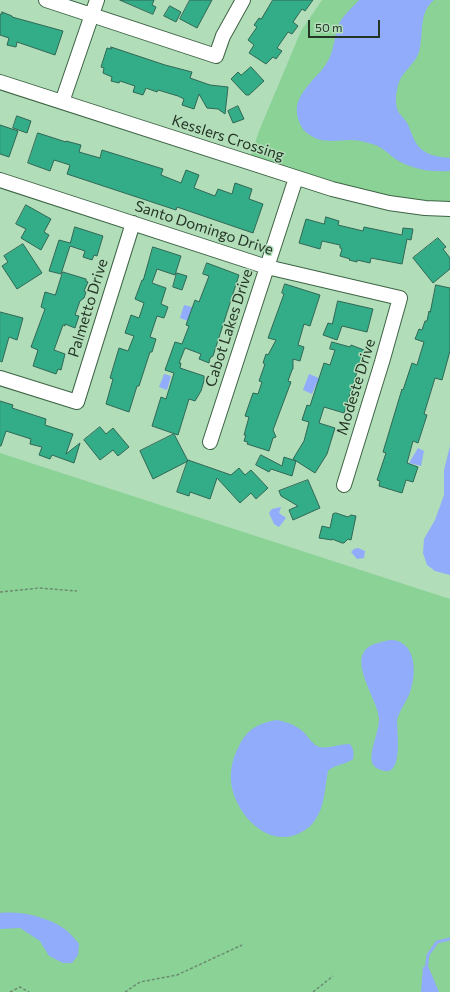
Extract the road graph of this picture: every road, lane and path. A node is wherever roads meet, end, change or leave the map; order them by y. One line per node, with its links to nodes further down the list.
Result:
1 (46, 0): 4 (street)
2 (97, 0): 4 (street)
3 (244, 0): 4 (street)
4 (92, 15): 6 (street)
5 (0, 82): 6 (street, Kesslers Crossing)
6 (62, 102): 7 (street, Kesslers Crossing)
7 (296, 178): 9 (street, Kesslers Crossing); 11 (street, Cabot Lakes Drive)
8 (0, 180): 10 (street, Santo Domingo Drive)
9 (450, 209)
10 (132, 223): 11 (street, Santo Domingo Drive); 13 (street, Palmetto Drive)
11 (267, 267): 12 (street, Santo Domingo Drive); 14 (street, Cabot Lakes Drive)
12 (400, 298): 15 (street, Modeste Drive)
13 (0, 378)
14 (210, 442)
15 (344, 485)
16 (77, 591): 17 (path)
17 (0, 592)
18 (242, 945): 22 (path)
19 (332, 976): 23 (path)
20 (10, 992): 21 (path)
21 (29, 992)
22 (124, 992)
23 (313, 992)

